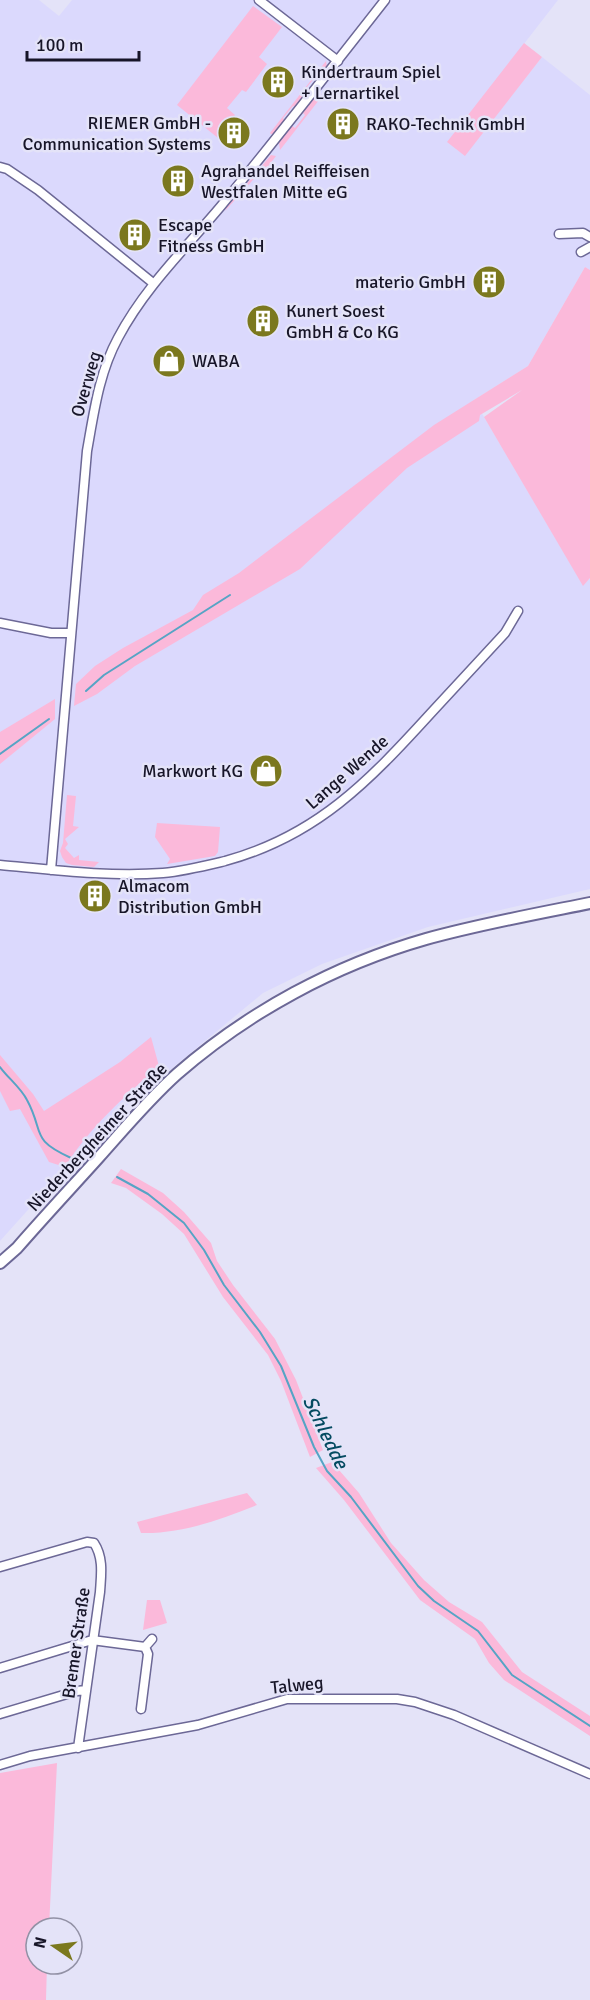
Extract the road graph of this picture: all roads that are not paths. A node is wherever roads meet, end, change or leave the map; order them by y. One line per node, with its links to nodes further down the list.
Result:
1 (259, 0): 3 (street)
2 (385, 0): 3 (street, Overweg)
3 (338, 60): 9 (street, Overweg)
4 (0, 167): 9 (street)
5 (559, 234): 6 (street)
6 (590, 237)
7 (590, 247): 8 (street)
8 (581, 252)
9 (153, 283): 12 (street, Overweg)
10 (518, 611): 14 (street, Lange Wende)
11 (0, 623): 12 (street)
12 (71, 633): 14 (street, Overweg)
13 (0, 865): 14 (street, Lange Wende)
14 (51, 870)
15 (590, 903): 16 (main road, Niederbergheimer Straße)
16 (0, 1263)
17 (0, 1567): 19 (street, Bremer Straße)
18 (152, 1639): 20 (street)
19 (92, 1640): 20 (street); 21 (street); 22 (street, Bremer Straße)
20 (146, 1647): 23 (street)
21 (0, 1668)
22 (86, 1690): 24 (street); 25 (street, Bremer Straße)
23 (141, 1709)
24 (0, 1714)
25 (78, 1748): 26 (street, Talweg); 27 (street, Talweg)
26 (0, 1765)
27 (590, 1774)

